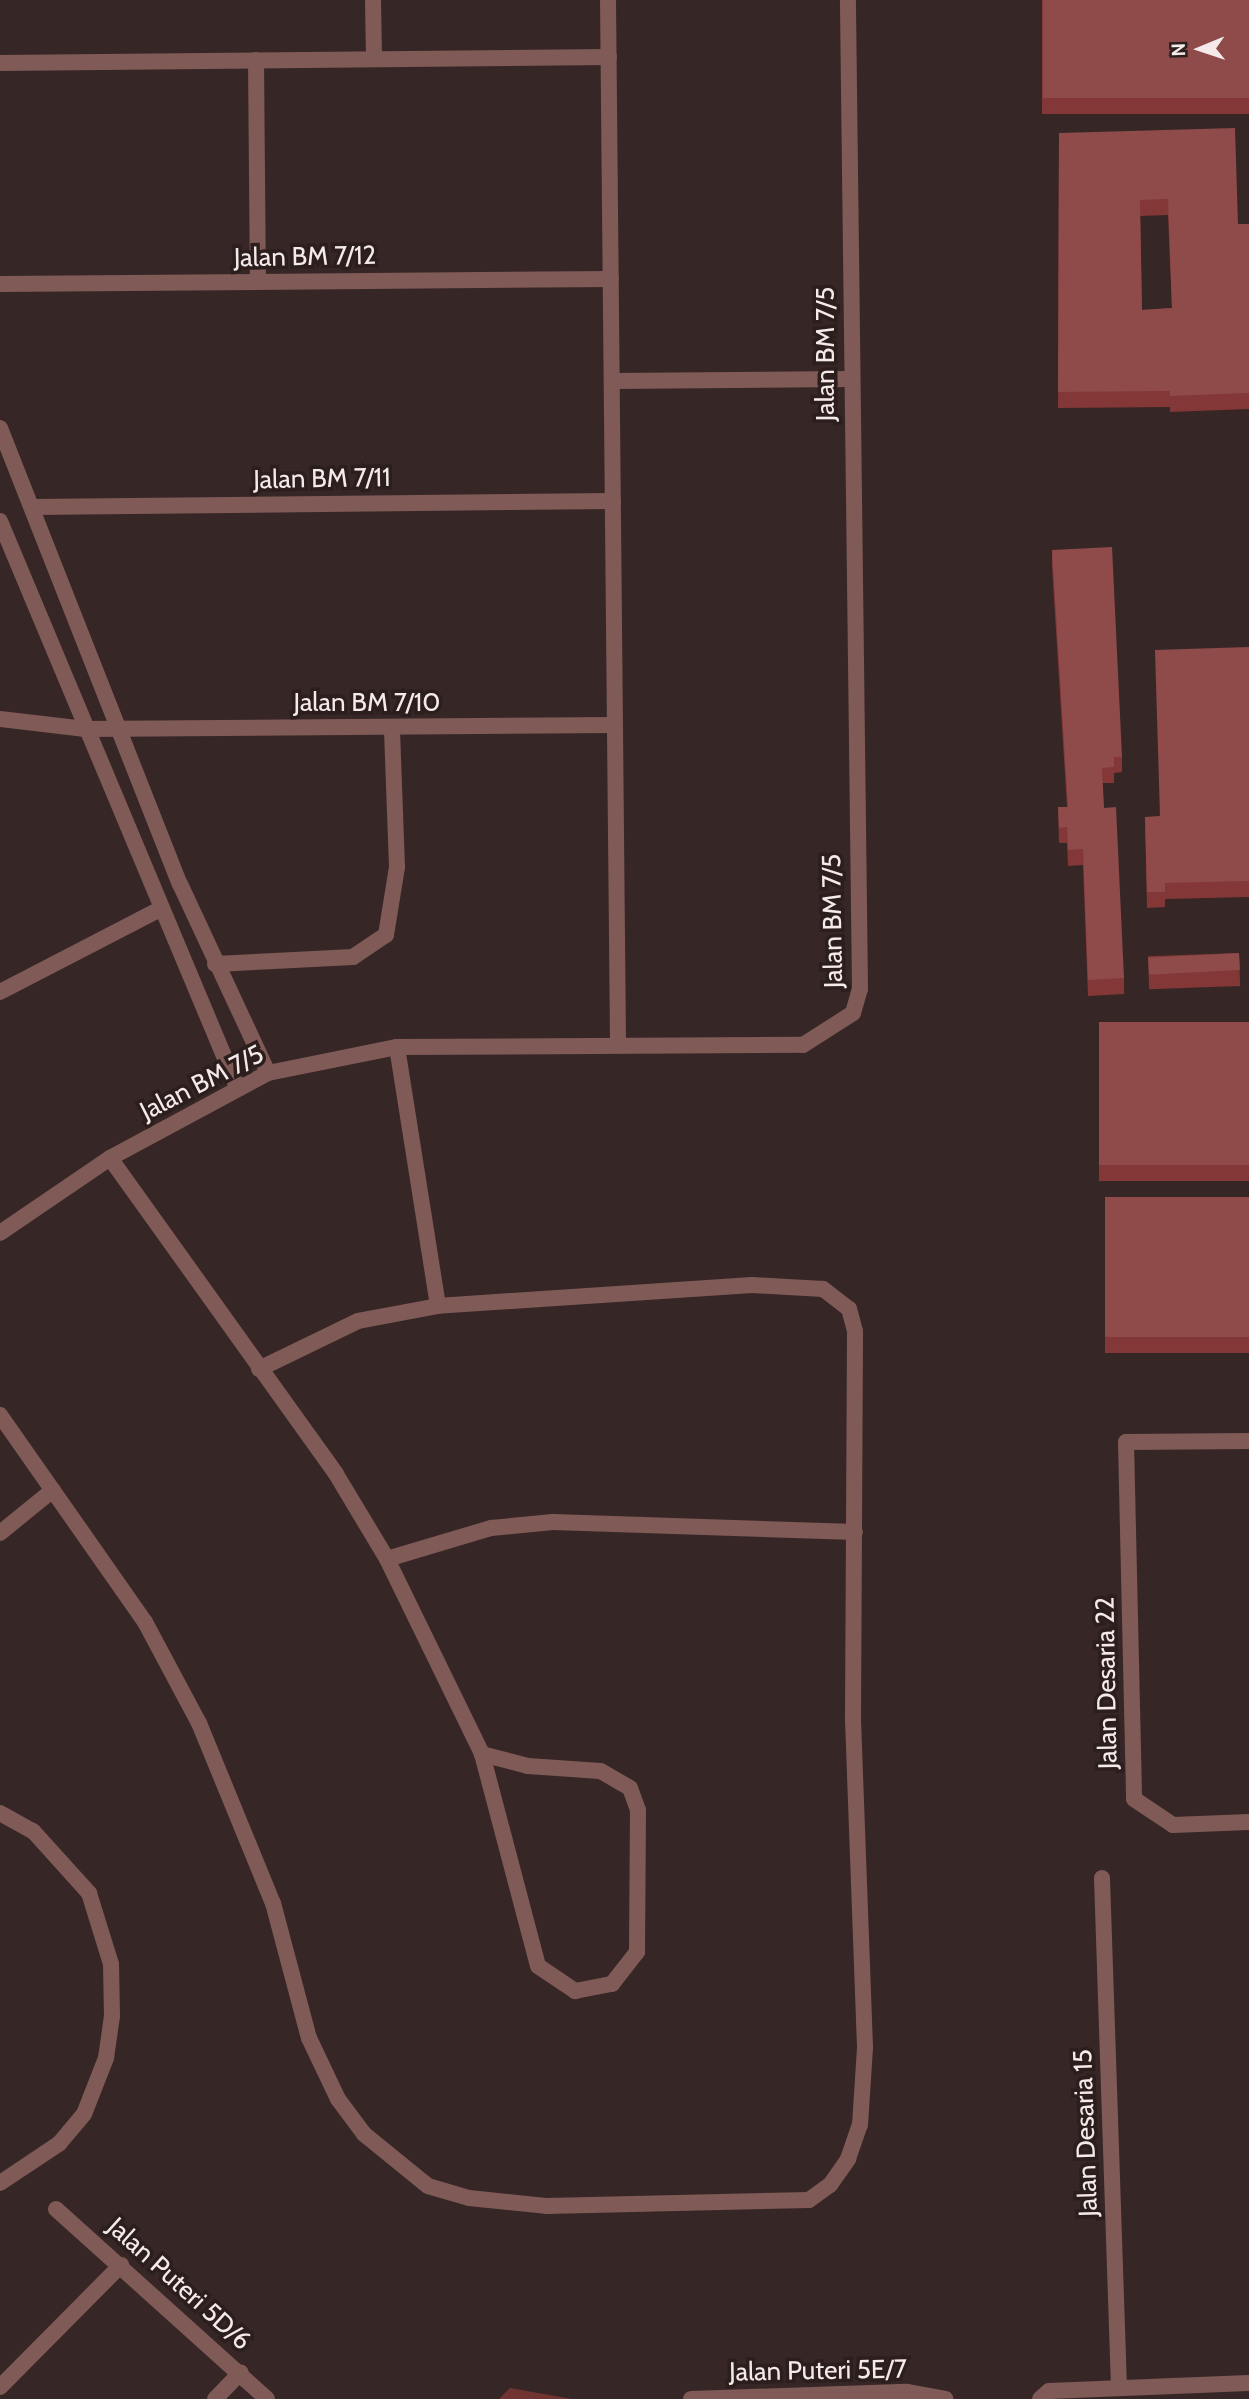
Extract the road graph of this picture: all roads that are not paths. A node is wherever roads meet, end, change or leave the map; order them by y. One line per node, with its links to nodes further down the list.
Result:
1 (373, 0): 5 (street)
2 (608, 0): 4 (street)
3 (848, 0): 11 (street, Jalan BM 7/5)
4 (609, 57): 5 (street); 8 (street)
5 (374, 59): 6 (street)
6 (256, 60): 7 (street); 9 (street)
7 (0, 62)
8 (611, 279): 9 (street, Jalan BM 7/12); 12 (street)
9 (258, 282): 10 (street, Jalan BM 7/12)
10 (0, 284)
11 (850, 379): 12 (street); 25 (street, Jalan BM 7/5)
12 (612, 381): 14 (street)
13 (0, 428): 15 (street)
14 (613, 501): 15 (street, Jalan BM 7/11); 18 (street)
15 (32, 507): 19 (street)
16 (0, 520): 21 (street)
17 (0, 719): 21 (street, Jalan BM 7/10)
18 (615, 725): 20 (street, Jalan BM 7/10); 25 (street)
19 (118, 727): 20 (street, Jalan BM 7/10); 21 (street, Jalan BM 7/10); 23 (street)
20 (391, 728): 23 (street)
21 (85, 729): 22 (street)
22 (158, 910): 24 (street); 28 (street)
23 (215, 964): 27 (street)
24 (0, 992)
25 (618, 1042): 26 (street, Jalan BM 7/5)
26 (397, 1047): 27 (street, Jalan BM 7/5); 31 (street)
27 (268, 1073): 28 (street, Jalan BM 7/5)
28 (237, 1087): 29 (street, Jalan BM 7/5)
29 (110, 1158): 30 (street, Jalan BM 7/5); 32 (street)
30 (0, 1233)
31 (438, 1306): 32 (street); 36 (street)
32 (259, 1369): 38 (street)
33 (0, 1415): 35 (street)
34 (1249, 1441): 41 (street, Jalan Desaria 22)
35 (53, 1490): 36 (street); 37 (street)
36 (856, 1532): 38 (street)
37 (0, 1533)
38 (387, 1559): 39 (street)
39 (482, 1754): 39 (street)
40 (0, 1813): 43 (street)
41 (1249, 1822)
42 (1102, 1878): 49 (street, Jalan Desaria 15)
43 (0, 2183)
44 (56, 2208): 45 (street, Jalan Puteri 5D/6)
45 (121, 2265): 46 (street, Jalan Puteri 5D/6); 48 (street)
46 (241, 2372): 51 (street); 52 (street, Jalan Puteri 5D/6)
47 (1249, 2383): 49 (street)
48 (0, 2387)
49 (1119, 2387): 55 (street)
50 (789, 2397): 53 (street, Jalan Puteri 5E/7); 54 (street, Jalan Puteri 5E/7)
51 (215, 2399)
52 (267, 2399)
53 (691, 2399)
54 (945, 2399)
55 (1040, 2399)

